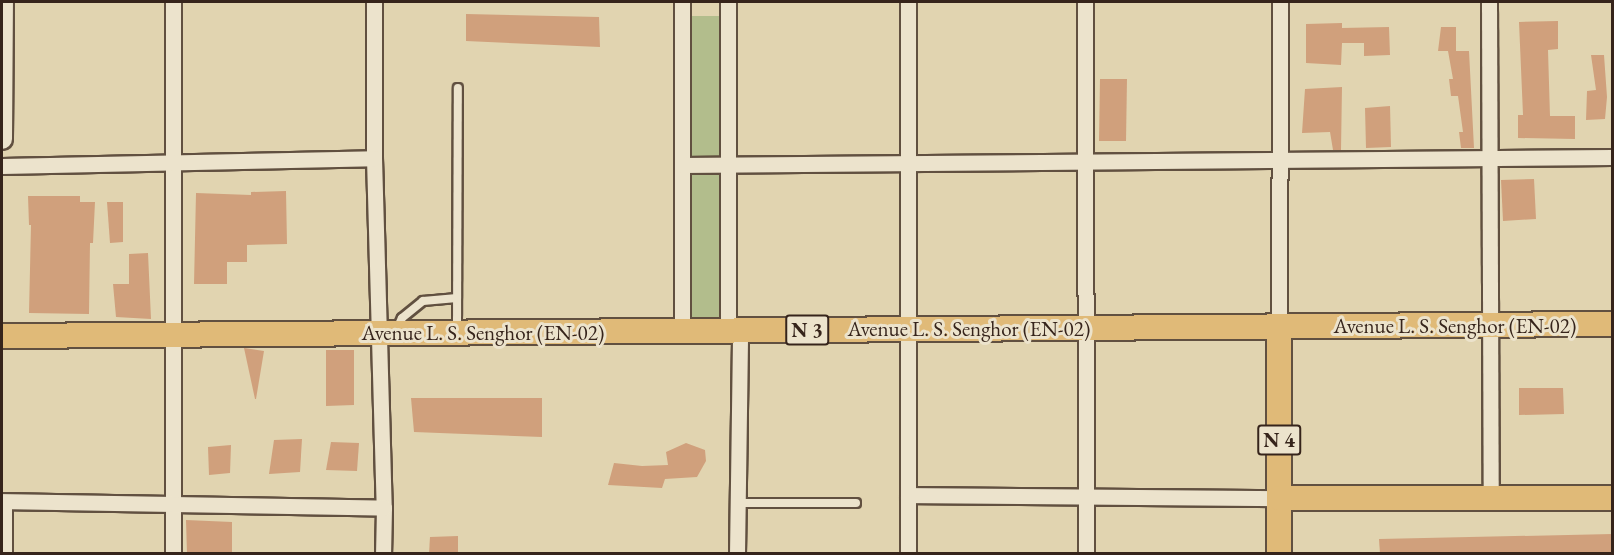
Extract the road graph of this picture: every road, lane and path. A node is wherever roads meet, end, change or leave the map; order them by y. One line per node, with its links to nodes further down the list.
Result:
1 (3, 2): 11 (street)
2 (173, 2): 17 (street)
3 (374, 2): 13 (street)
4 (682, 2): 19 (street)
5 (728, 2): 20 (street)
6 (908, 2): 18 (street)
7 (1085, 2): 16 (street)
8 (1280, 2): 15 (street)
9 (1489, 2): 14 (street)
10 (458, 88): 22 (lane)
11 (2, 139)
12 (1612, 157): 14 (street)
13 (374, 158): 17 (street); 30 (street)
14 (1490, 158): 15 (street); 24 (street)
15 (1280, 160): 16 (street); 25 (street)
16 (1085, 162): 18 (street); 26 (street)
17 (173, 163): 21 (street); 32 (street)
18 (908, 163): 20 (street); 27 (street)
19 (682, 165): 20 (street); 28 (street)
20 (729, 165): 29 (street)
21 (2, 166)
22 (458, 298): 30 (lane); 31 (lane)
23 (1612, 324): 24 (main road, Avenue L. S. Senghor (EN-02) / N 3)
24 (1491, 325): 25 (main road, Avenue L. S. Senghor (EN-02) / N 3); 37 (street)
25 (1279, 327): 26 (main road, Avenue L. S. Senghor (EN-02) / N 3); 36 (main road, N 4)
26 (1085, 328): 27 (main road, Avenue L. S. Senghor (EN-02) / N 3); 35 (street)
27 (908, 330): 29 (main road, Avenue L. S. Senghor (EN-02) / N 3); 34 (street)
28 (682, 331): 29 (main road, Avenue L. S. Senghor (EN-02) / N 3); 31 (main road, Avenue L. S. Senghor (EN-02) / N 3)
29 (734, 331): 40 (street)
30 (387, 333): 31 (main road, Avenue L. S. Senghor (EN-02) / N 3); 32 (main road, Avenue L. S. Senghor (EN-02) / N 3); 43 (street)
31 (457, 333)
32 (173, 335): 33 (main road, Avenue L. S. Senghor (EN-02) / N 3); 42 (street)
33 (2, 336)
34 (908, 495): 35 (street); 48 (street)
35 (1086, 496): 36 (street); 49 (street)
36 (1279, 498): 37 (main road); 50 (main road, N 4)
37 (1491, 498): 38 (main road)
38 (1612, 498)
39 (2, 503): 42 (street); 44 (street)
40 (737, 503): 41 (lane); 47 (street)
41 (856, 503)
42 (173, 504): 43 (street); 45 (street)
43 (384, 508): 46 (street)
44 (2, 554)
45 (173, 554)
46 (383, 554)
47 (737, 554)
48 (908, 554)
49 (1086, 554)
50 (1279, 554)

